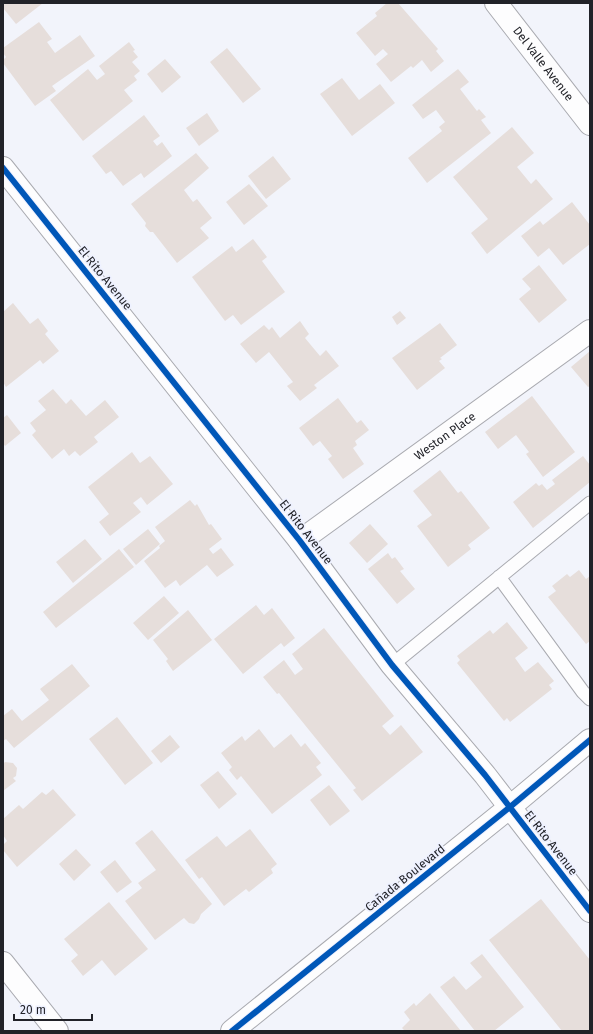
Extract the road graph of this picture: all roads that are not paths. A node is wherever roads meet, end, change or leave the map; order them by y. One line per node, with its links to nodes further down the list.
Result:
1 (496, 3): 2 (street, Del Valle Avenue)
2 (590, 124)
3 (3, 168): 6 (street, El Rito Avenue)
4 (590, 331): 6 (street, Weston Place)
5 (590, 503): 7 (lane)
6 (300, 541): 8 (street, El Rito Avenue)
7 (499, 577): 8 (lane); 9 (lane)
8 (392, 665): 11 (street, El Rito Avenue)
9 (590, 699)
10 (590, 740): 11 (street, Cañada Boulevard)
11 (510, 807): 12 (street, El Rito Avenue); 15 (street, Cañada Boulevard)
12 (590, 911)
13 (3, 963): 14 (street)
14 (57, 1031)
15 (232, 1031)

